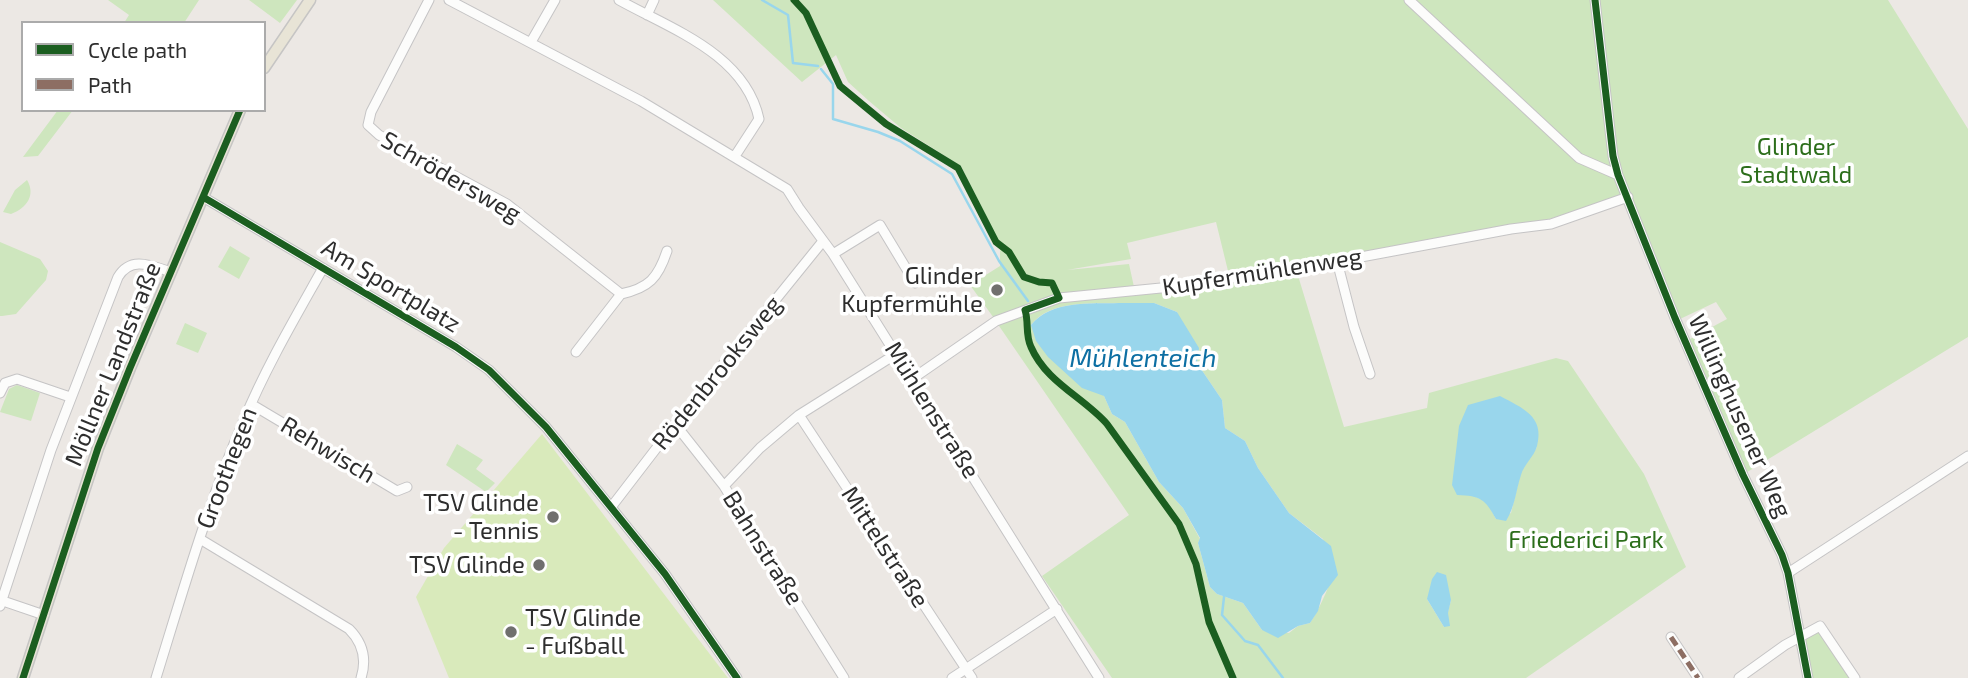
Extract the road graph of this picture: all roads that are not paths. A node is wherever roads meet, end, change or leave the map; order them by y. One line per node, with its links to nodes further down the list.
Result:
1 (310, 0): 11 (main road)
2 (429, 0): 24 (street, Schrödersweg)
3 (449, 0): 10 (street, Mühlenstraße)
4 (555, 0): 10 (street)
5 (654, 0): 9 (street)
6 (1409, 0): 14 (street)
7 (1595, 0): 14 (street, Willinghusener Weg)
8 (623, 1): 9 (street)
9 (647, 15): 13 (street)
10 (531, 42): 13 (street, Mühlenstraße)
11 (266, 65)
12 (239, 112): 15 (main road, Möllner Landstraße)
13 (735, 156): 17 (street, Mühlenstraße)
14 (1618, 175): 16 (street, Willinghusener Weg)
15 (202, 197): 21 (street, Am Sportplatz); 22 (main road, Möllner Landstraße)
16 (1628, 197): 20 (street, Kupfermühlenweg); 39 (street, Willinghusener Weg)
17 (823, 241): 19 (street, Mühlenstraße); 33 (street, Rödenbrooksweg)
18 (667, 251): 24 (street)
19 (833, 254): 23 (street); 26 (street, Mühlenstraße)
20 (1337, 261): 27 (street); 28 (street, Kupfermühlenweg)
21 (323, 268): 31 (street, Groothegen); 37 (street, Am Sportplatz)
22 (171, 272): 30 (street); 42 (main road, Möllner Landstraße)
23 (915, 283)
24 (621, 294): 25 (street)
25 (576, 352)
26 (896, 354): 28 (street, Mühlenstraße); 32 (street)
27 (1370, 374)
28 (912, 379): 41 (street, Mühlenstraße)
29 (0, 393): 30 (street)
30 (71, 397): 40 (street)
31 (251, 404): 36 (street, Rehwisch); 38 (street, Groothegen)
32 (799, 415): 35 (street); 45 (street, Mittelstraße)
33 (675, 424): 35 (street, Bahnstraße); 37 (street, Rödenbrooksweg)
34 (1968, 456): 39 (street)
35 (724, 485): 50 (street, Bahnstraße)
36 (407, 487)
37 (612, 506): 49 (street, Am Sportplatz)
38 (200, 539): 47 (street, Groothegen); 48 (street)
39 (1788, 573): 43 (street, Willinghusener Weg)
40 (1, 603): 42 (street)
41 (1057, 609): 45 (street); 53 (street, Mühlenstraße)
42 (44, 615): 46 (main road, Möllner Landstraße)
43 (1801, 635): 55 (street); 56 (street, Willinghusener Weg); 57 (street)
44 (1671, 637): 54 (street)
45 (966, 669): 51 (street); 52 (street, Mittelstraße)
46 (23, 678)
47 (156, 678)
48 (361, 678)
49 (737, 678)
50 (844, 678)
51 (951, 678)
52 (972, 678)
53 (1100, 678)
54 (1698, 678)
55 (1739, 678)
56 (1808, 678)
57 (1855, 678)

